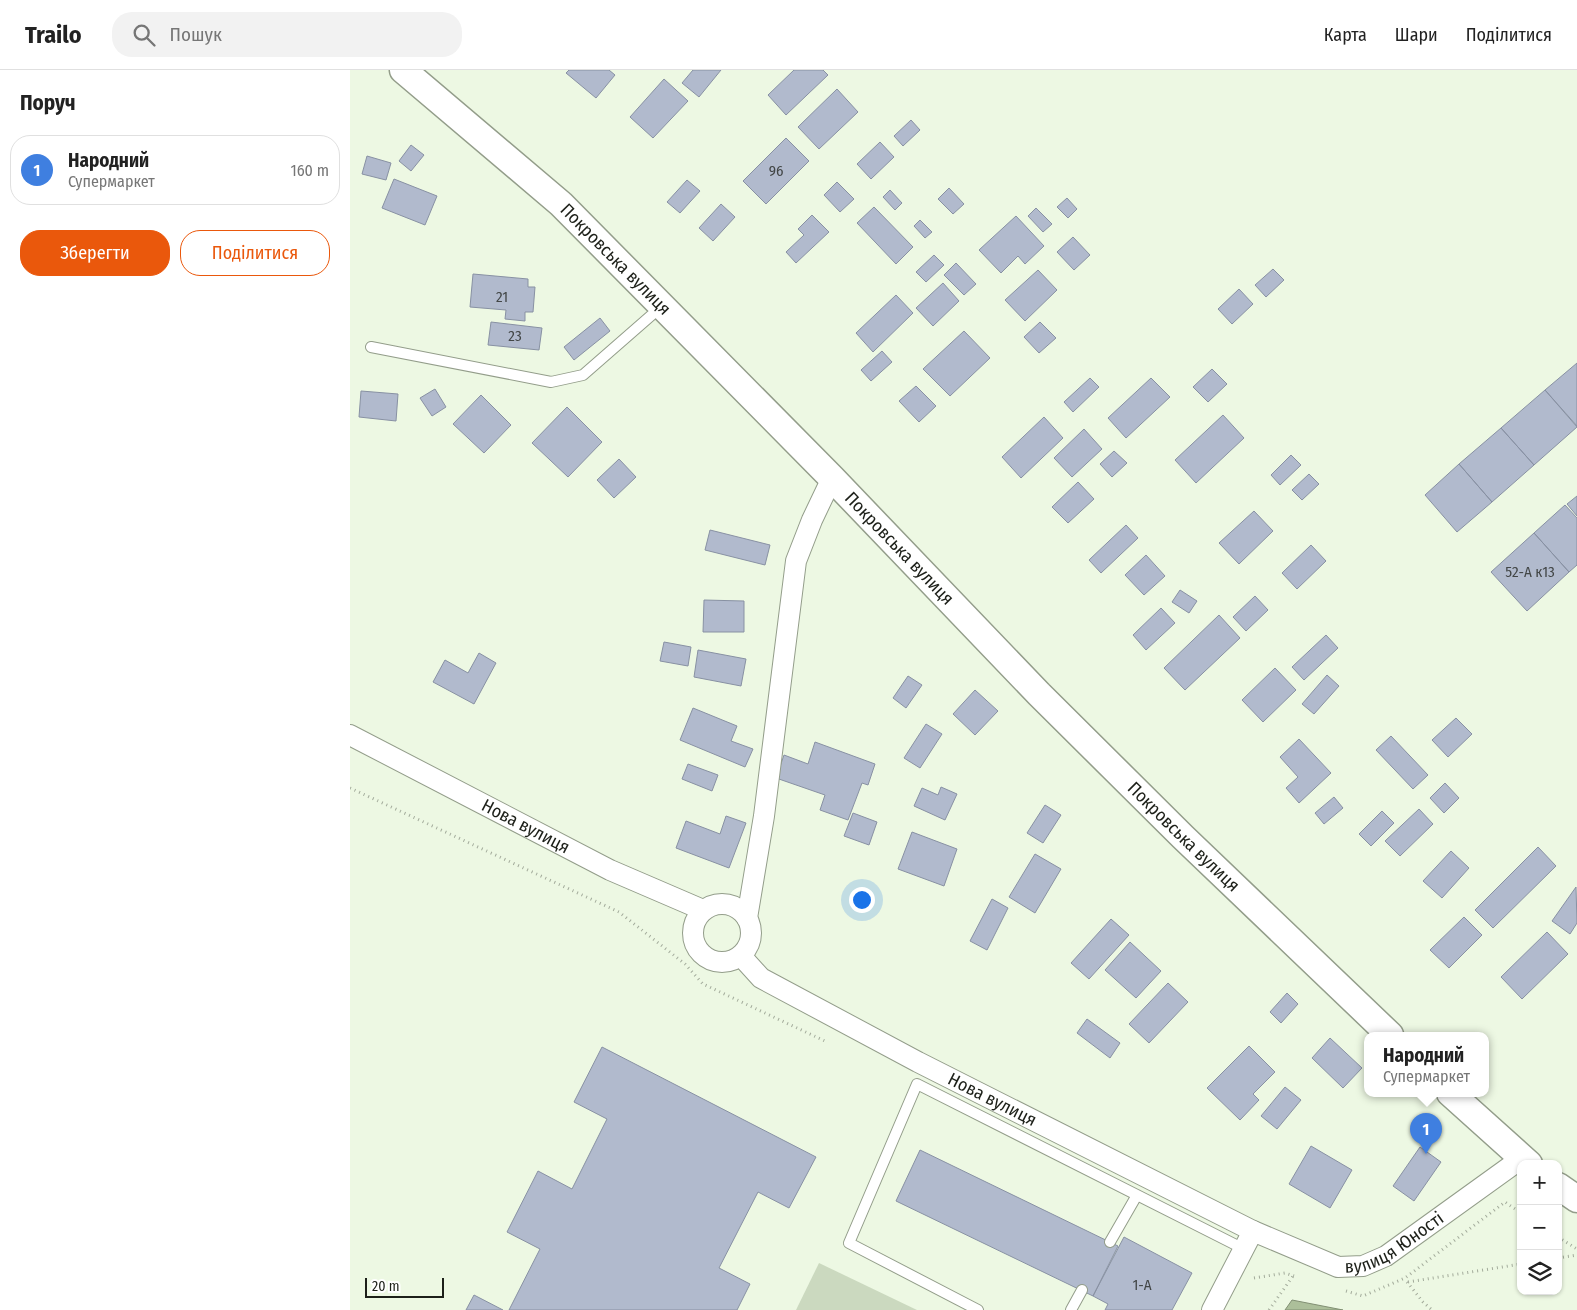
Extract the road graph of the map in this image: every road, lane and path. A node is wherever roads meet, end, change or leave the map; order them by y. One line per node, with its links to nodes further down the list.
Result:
1 (403, 70): 2 (street, Покровська вулиця)
2 (663, 305): 3 (lane); 4 (street, Покровська вулиця)
3 (371, 347)
4 (832, 478): 8 (street); 10 (street, Покровська вулиця)
5 (350, 735): 7 (street, Нова вулиця)
6 (350, 788): 11 (path)
7 (703, 910): 8 (street); 9 (street)
8 (747, 918): 9 (street)
9 (740, 956): 16 (street, Нова вулиця)
10 (1387, 1032)
11 (828, 1043)
12 (1454, 1097): 13 (street)
13 (1524, 1160)
14 (1517, 1166): 22 (street, вулиця Юності)
15 (1137, 1195): 18 (lane); 19 (lane); 28 (lane)
16 (1252, 1231): 19 (street); 22 (street, вулиця Юності)
17 (1562, 1240): 20 (path)
18 (1110, 1242)
19 (1242, 1248): 30 (street)
20 (1577, 1249)
21 (1577, 1255): 23 (path)
22 (1386, 1256): 26 (path)
23 (1562, 1257)
24 (1517, 1265): 26 (path)
25 (1293, 1276): 31 (path)
26 (1408, 1282): 32 (path)
27 (1082, 1290): 29 (lane)
28 (978, 1310)
29 (1071, 1310)
30 (1212, 1310)
31 (1269, 1310)
32 (1432, 1310)

